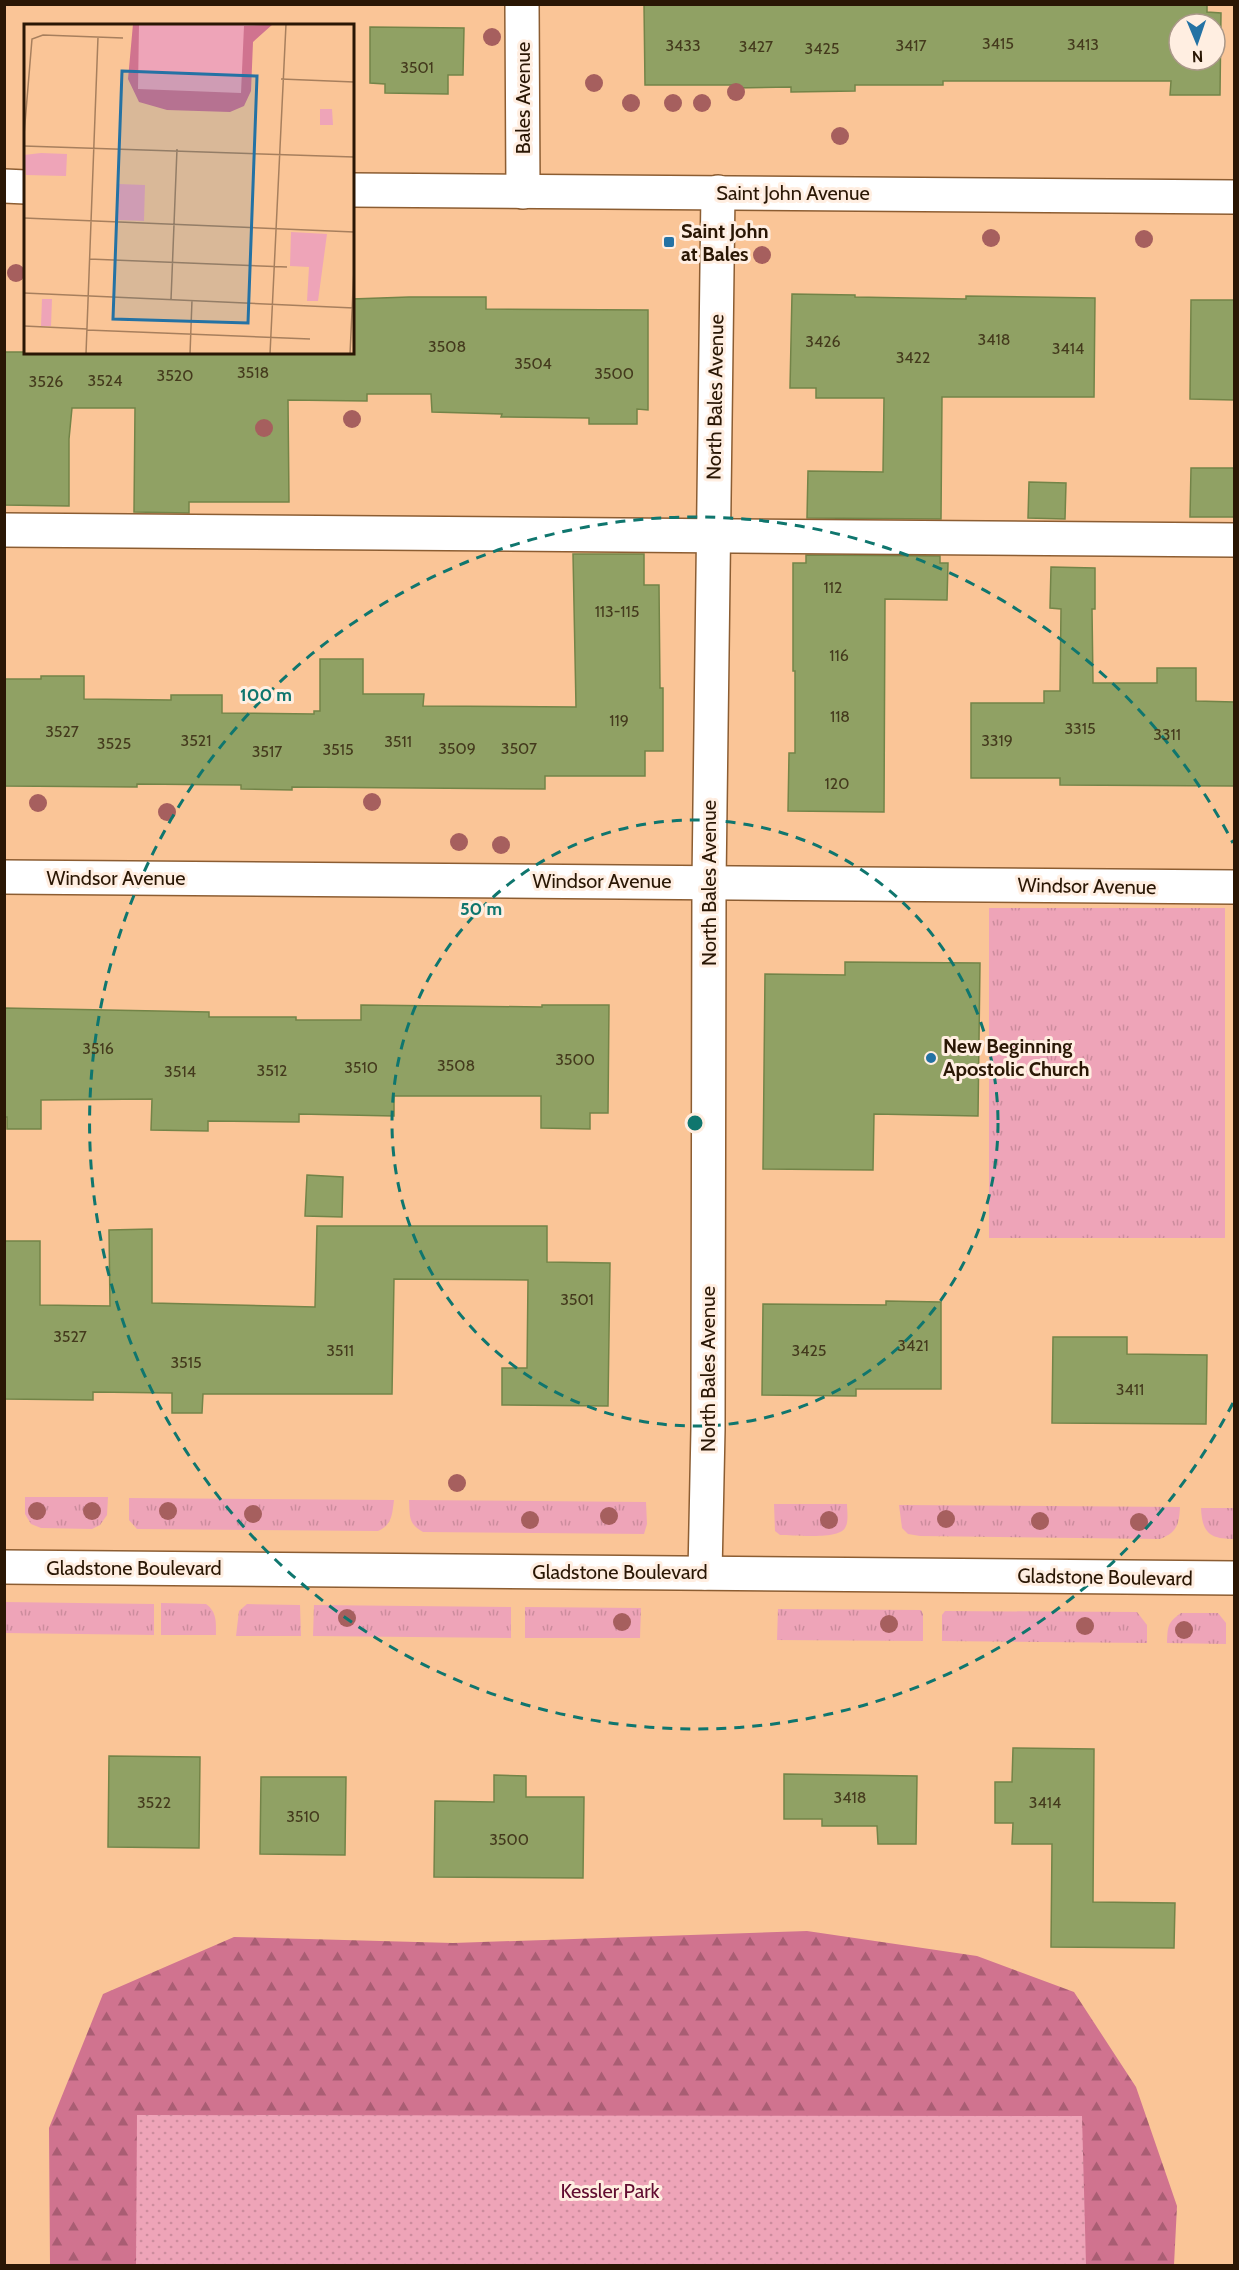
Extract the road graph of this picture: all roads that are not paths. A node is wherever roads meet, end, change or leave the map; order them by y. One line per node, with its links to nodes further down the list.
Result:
1 (522, 4): 5 (street, Bales Avenue)
2 (4, 186): 3 (street)
3 (24, 186)
4 (354, 190): 5 (street, Saint John Avenue)
5 (523, 192): 6 (street, Saint John Avenue)
6 (718, 192): 7 (street, Saint John Avenue); 9 (street, North Bales Avenue)
7 (1234, 197)
8 (4, 530): 9 (street)
9 (713, 537): 10 (street); 12 (street, North Bales Avenue)
10 (1234, 540)
11 (4, 877): 12 (street, Windsor Avenue)
12 (709, 882): 13 (street, Windsor Avenue); 15 (street, North Bales Avenue)
13 (1234, 887)
14 (4, 1567): 15 (street, Gladstone Boulevard)
15 (705, 1573): 16 (street, Gladstone Boulevard)
16 (1234, 1578)

